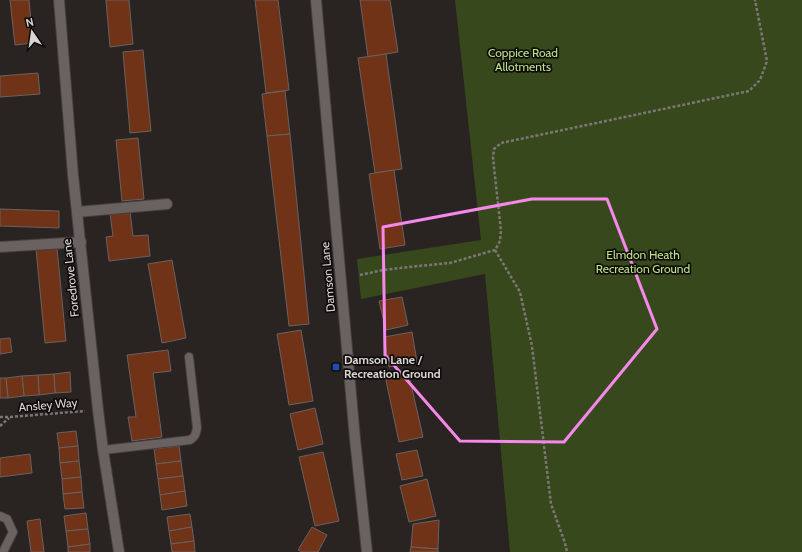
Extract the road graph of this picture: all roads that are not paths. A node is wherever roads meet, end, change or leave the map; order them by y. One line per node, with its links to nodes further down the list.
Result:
1 (59, 0): 4 (street, Foredrove Lane)
2 (316, 0): 12 (street, Damson Lane)
3 (167, 204): 4 (street)
4 (78, 212): 5 (street, Foredrove Lane)
5 (81, 242): 6 (street); 8 (street, Foredrove Lane)
6 (0, 247)
7 (189, 357): 8 (lane)
8 (103, 450): 11 (street, Foredrove Lane)
9 (0, 516): 10 (lane)
10 (3, 552)
11 (119, 552)
12 (367, 552)

